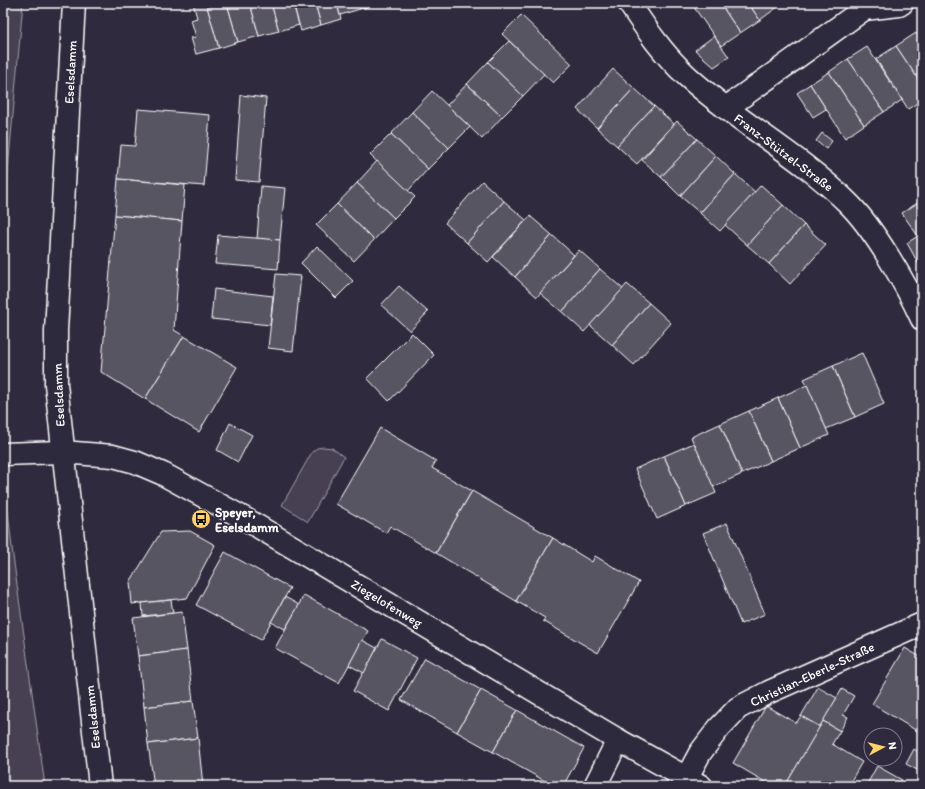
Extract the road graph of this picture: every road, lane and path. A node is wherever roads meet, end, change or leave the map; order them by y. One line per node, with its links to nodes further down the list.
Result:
1 (74, 3): 6 (street, Eselsdamm)
2 (629, 3): 4 (street, Franz-Stützel-Straße)
3 (902, 3): 4 (street, Franz-Stützel-Straße)
4 (726, 108): 5 (street, Franz-Stützel-Straße)
5 (922, 317)
6 (62, 452): 7 (street, Ziegelofenweg); 9 (street, Ziegelofenweg); 11 (street, Eselsdamm)
7 (3, 454)
8 (922, 624): 10 (street, Christian-Eberle-Straße)
9 (618, 740): 10 (street, Ziegelofenweg); 12 (street)
10 (694, 782)
11 (100, 786)
12 (595, 786)

